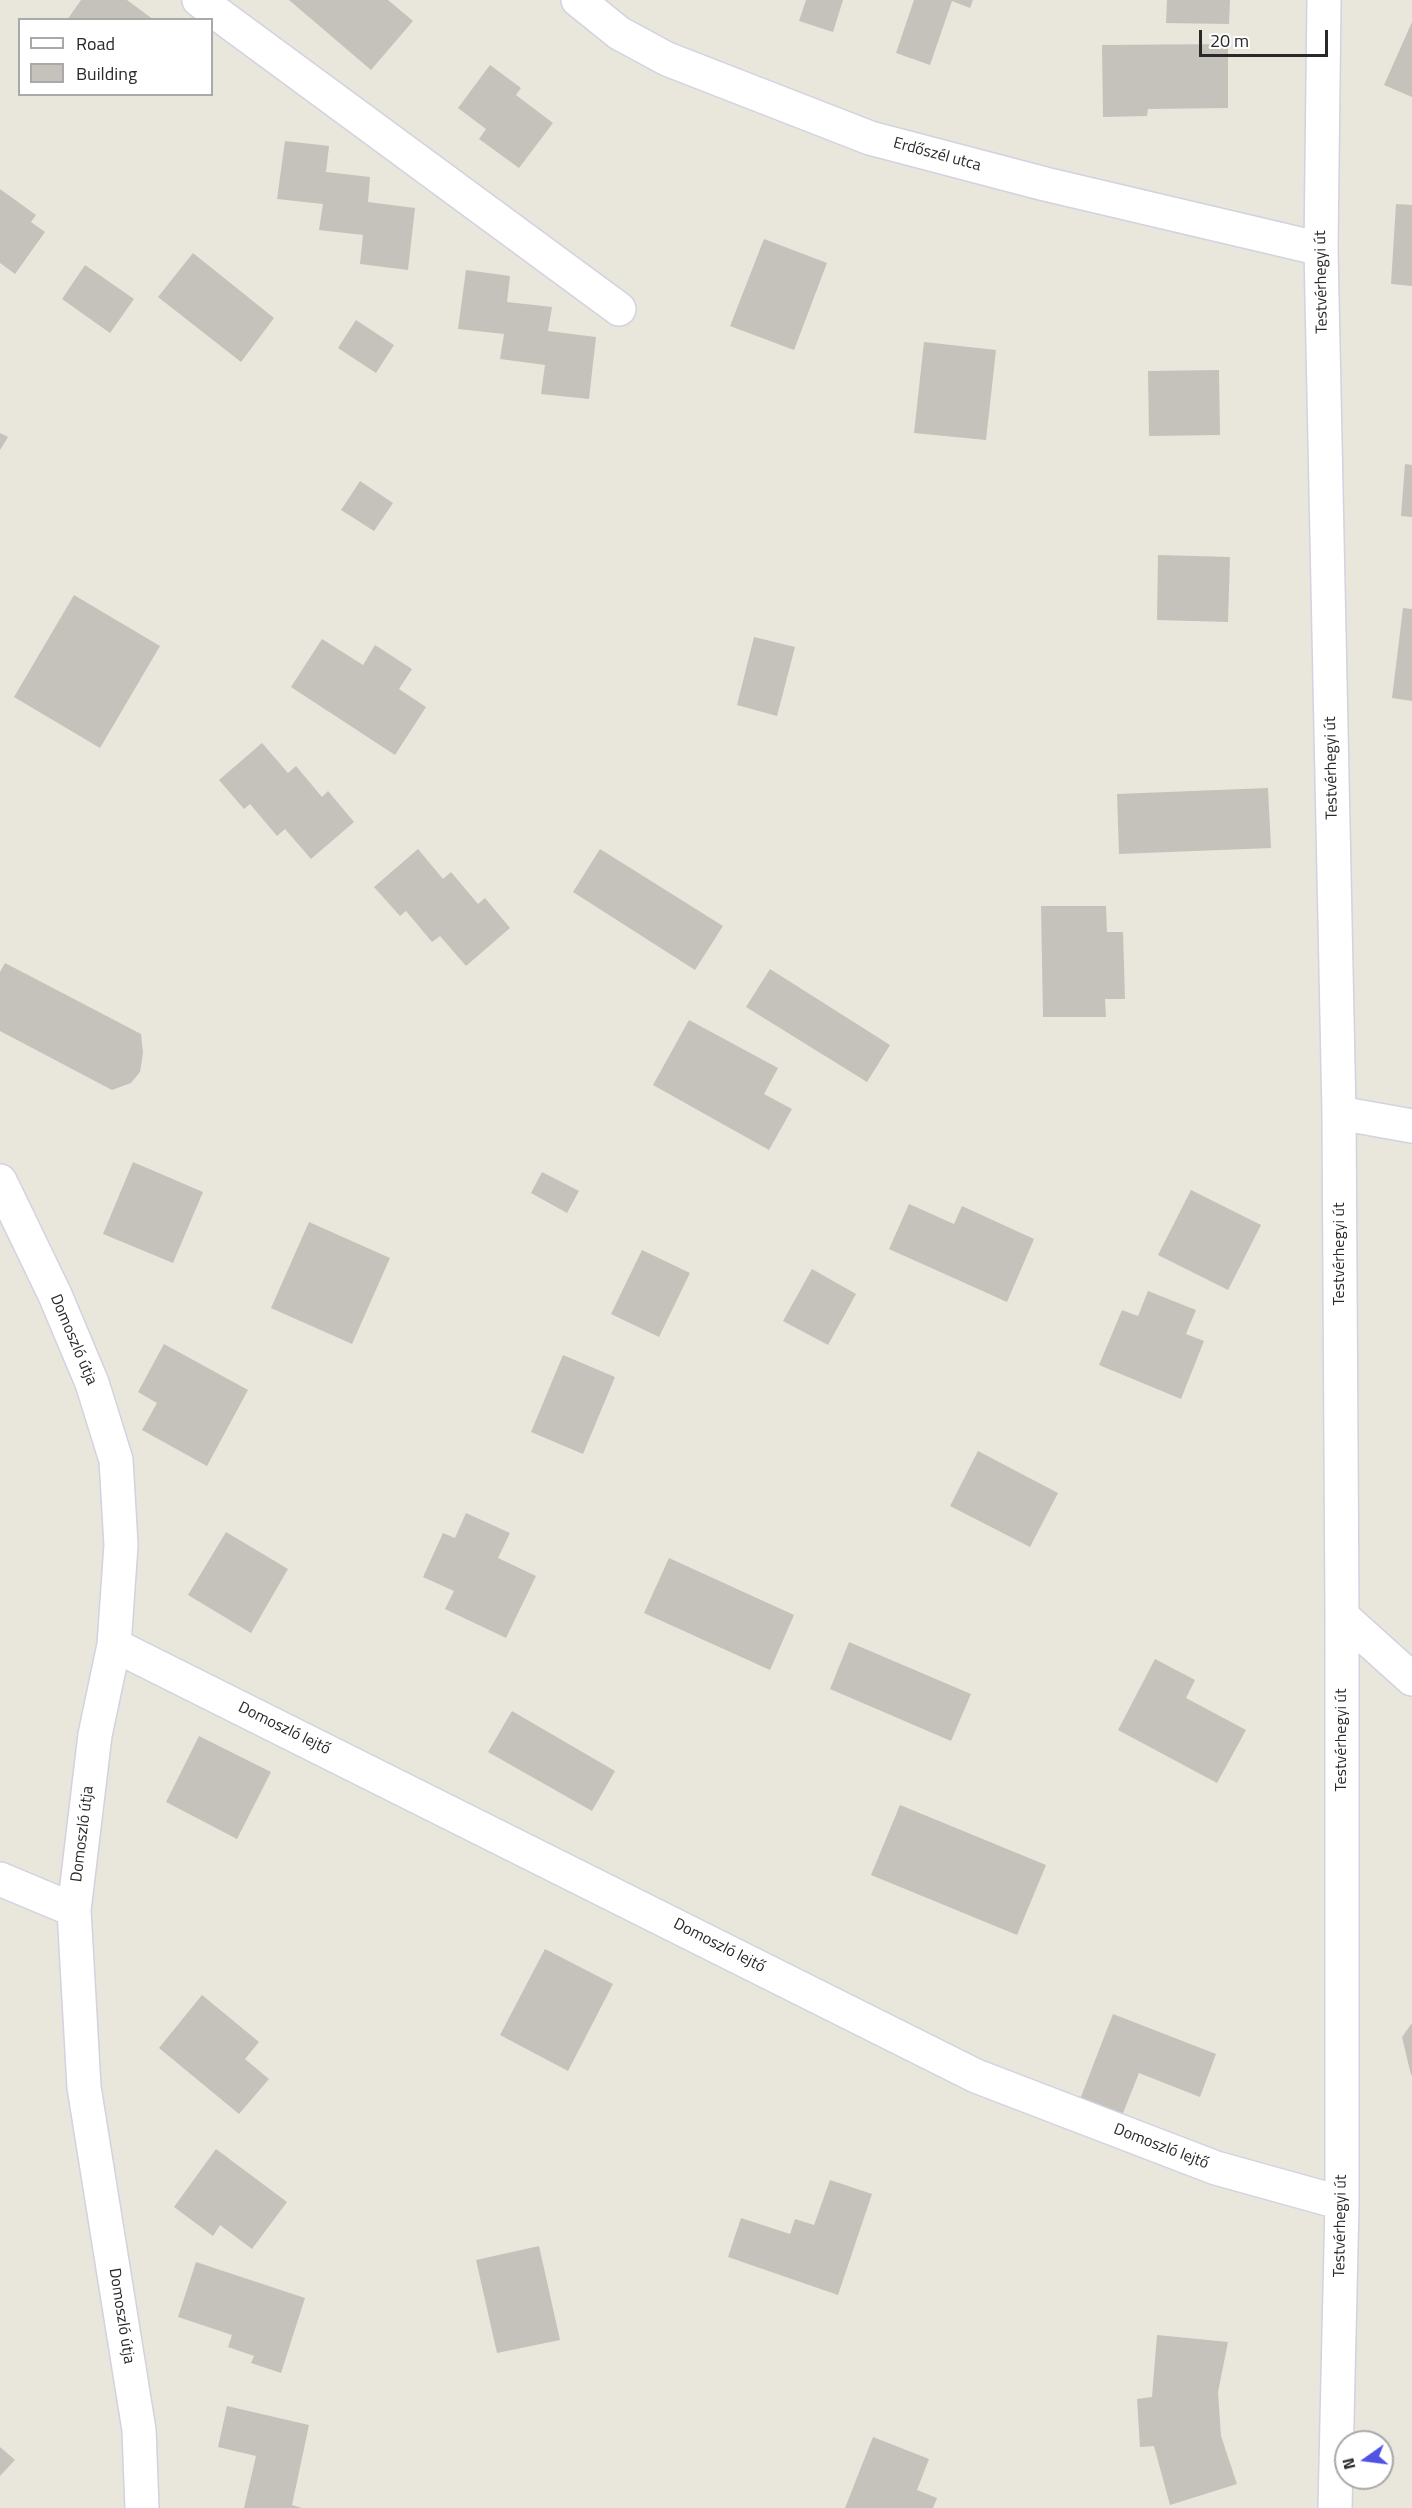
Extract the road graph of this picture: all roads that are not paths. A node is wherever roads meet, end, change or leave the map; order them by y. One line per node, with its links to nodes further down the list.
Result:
1 (200, 0): 5 (street)
2 (578, 0): 4 (street, Erdőszél utca)
3 (1324, 0): 4 (street, Testvérhegyi út)
4 (1321, 249): 6 (street, Testvérhegyi út)
5 (620, 309)
6 (1339, 1113): 7 (street); 9 (street, Testvérhegyi út)
7 (1412, 1126)
8 (0, 1180): 10 (street, Domoszló útja)
9 (1342, 1616): 11 (street); 14 (street, Testvérhegyi út)
10 (114, 1645): 13 (street, Domoszló útja); 14 (street, Domoszló lejtő)
11 (1412, 1679)
12 (0, 1879): 13 (street)
13 (74, 1910): 15 (street, Domoszló útja)
14 (1342, 2203): 16 (street, Testvérhegyi út)
15 (142, 2508)
16 (1335, 2508)

